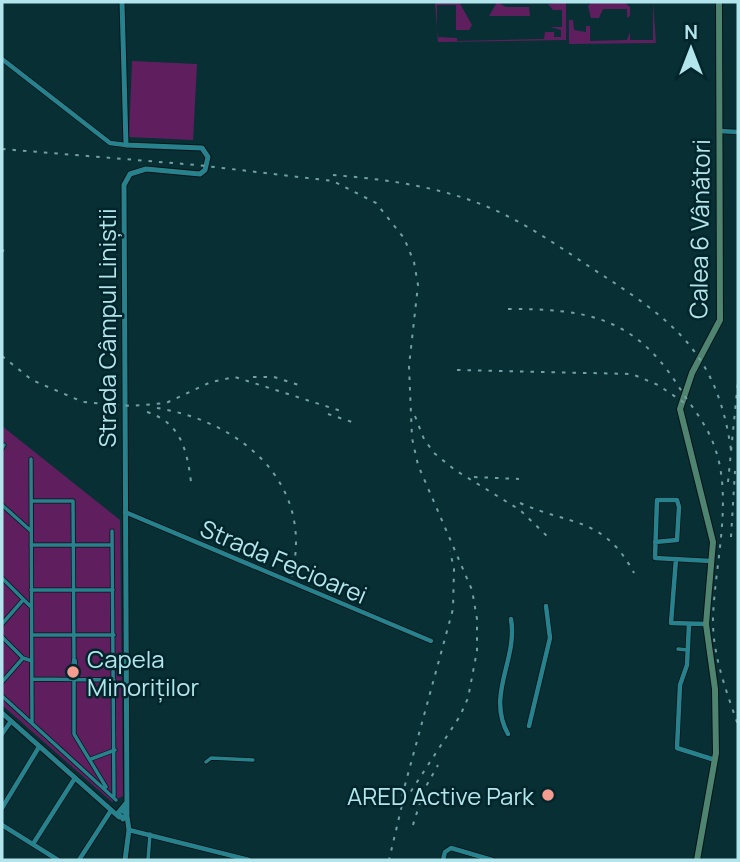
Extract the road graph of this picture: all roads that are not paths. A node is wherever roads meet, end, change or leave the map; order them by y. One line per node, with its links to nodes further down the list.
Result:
1 (719, 2): 4 (main road, Calea 6 Vânători)
2 (123, 4): 6 (street)
3 (2, 59): 6 (street)
4 (720, 131): 5 (street); 18 (main road, Calea 6 Vânători)
5 (738, 132)
6 (126, 145): 10 (street, Strada Câmpul Liniștii)
7 (31, 459): 8 (street)
8 (31, 501): 11 (street); 16 (street)
9 (2, 506): 11 (street)
10 (124, 512): 34 (street, Strada Fecioarei); 60 (street, Strada Câmpul Liniștii)
11 (31, 530): 14 (street)
12 (112, 531): 15 (street)
13 (655, 542): 13 (street); 17 (street)
14 (31, 545): 16 (street); 20 (street)
15 (112, 545): 16 (street); 22 (street)
16 (73, 546): 21 (street)
17 (676, 559): 18 (street); 28 (street)
18 (711, 561): 29 (main road, Calea 6 Vânători)
19 (2, 578): 23 (street)
20 (31, 590): 21 (street); 25 (street)
21 (73, 590): 22 (street); 31 (street)
22 (113, 590): 32 (street)
23 (23, 600): 25 (street); 27 (street)
24 (546, 606): 47 (street)
25 (32, 607): 30 (street)
26 (511, 619): 49 (street)
27 (2, 624)
28 (689, 624): 29 (street); 36 (street)
29 (706, 624): 54 (main road, Calea 6 Vânători)
30 (32, 635): 31 (street); 38 (street)
31 (74, 635): 32 (street); 40 (street)
32 (114, 635): 41 (street)
33 (2, 637): 37 (street)
34 (431, 641)
35 (678, 649): 36 (street)
36 (688, 650): 54 (street)
37 (23, 657): 38 (street); 42 (street)
38 (32, 661): 39 (street)
39 (32, 679): 40 (street); 46 (street)
40 (74, 679): 41 (street); 52 (street)
41 (114, 680): 51 (street)
42 (2, 682)
43 (2, 696): 46 (street)
44 (2, 713): 45 (street)
45 (11, 721): 48 (street); 50 (street)
46 (32, 723): 57 (street)
47 (529, 726)
48 (2, 734)
49 (508, 734)
50 (39, 747): 56 (street); 58 (street)
51 (115, 750): 52 (street); 57 (street)
52 (90, 759): 57 (street)
53 (253, 760): 55 (street)
54 (716, 761): 73 (main road, Calea 6 Vânători)
55 (206, 762)
56 (75, 778): 59 (street); 64 (street)
57 (107, 789)
58 (2, 808)
59 (109, 809): 60 (street); 67 (street)
60 (123, 814): 62 (street)
61 (2, 825): 64 (street)
62 (129, 830): 63 (street); 68 (street)
63 (150, 834): 65 (street); 69 (street)
64 (33, 844): 66 (street)
65 (226, 857): 70 (street)
66 (58, 860)
67 (79, 860)
68 (125, 860)
69 (148, 860)
70 (249, 860)
71 (443, 860): 72 (street)
72 (492, 860)
73 (697, 860)

